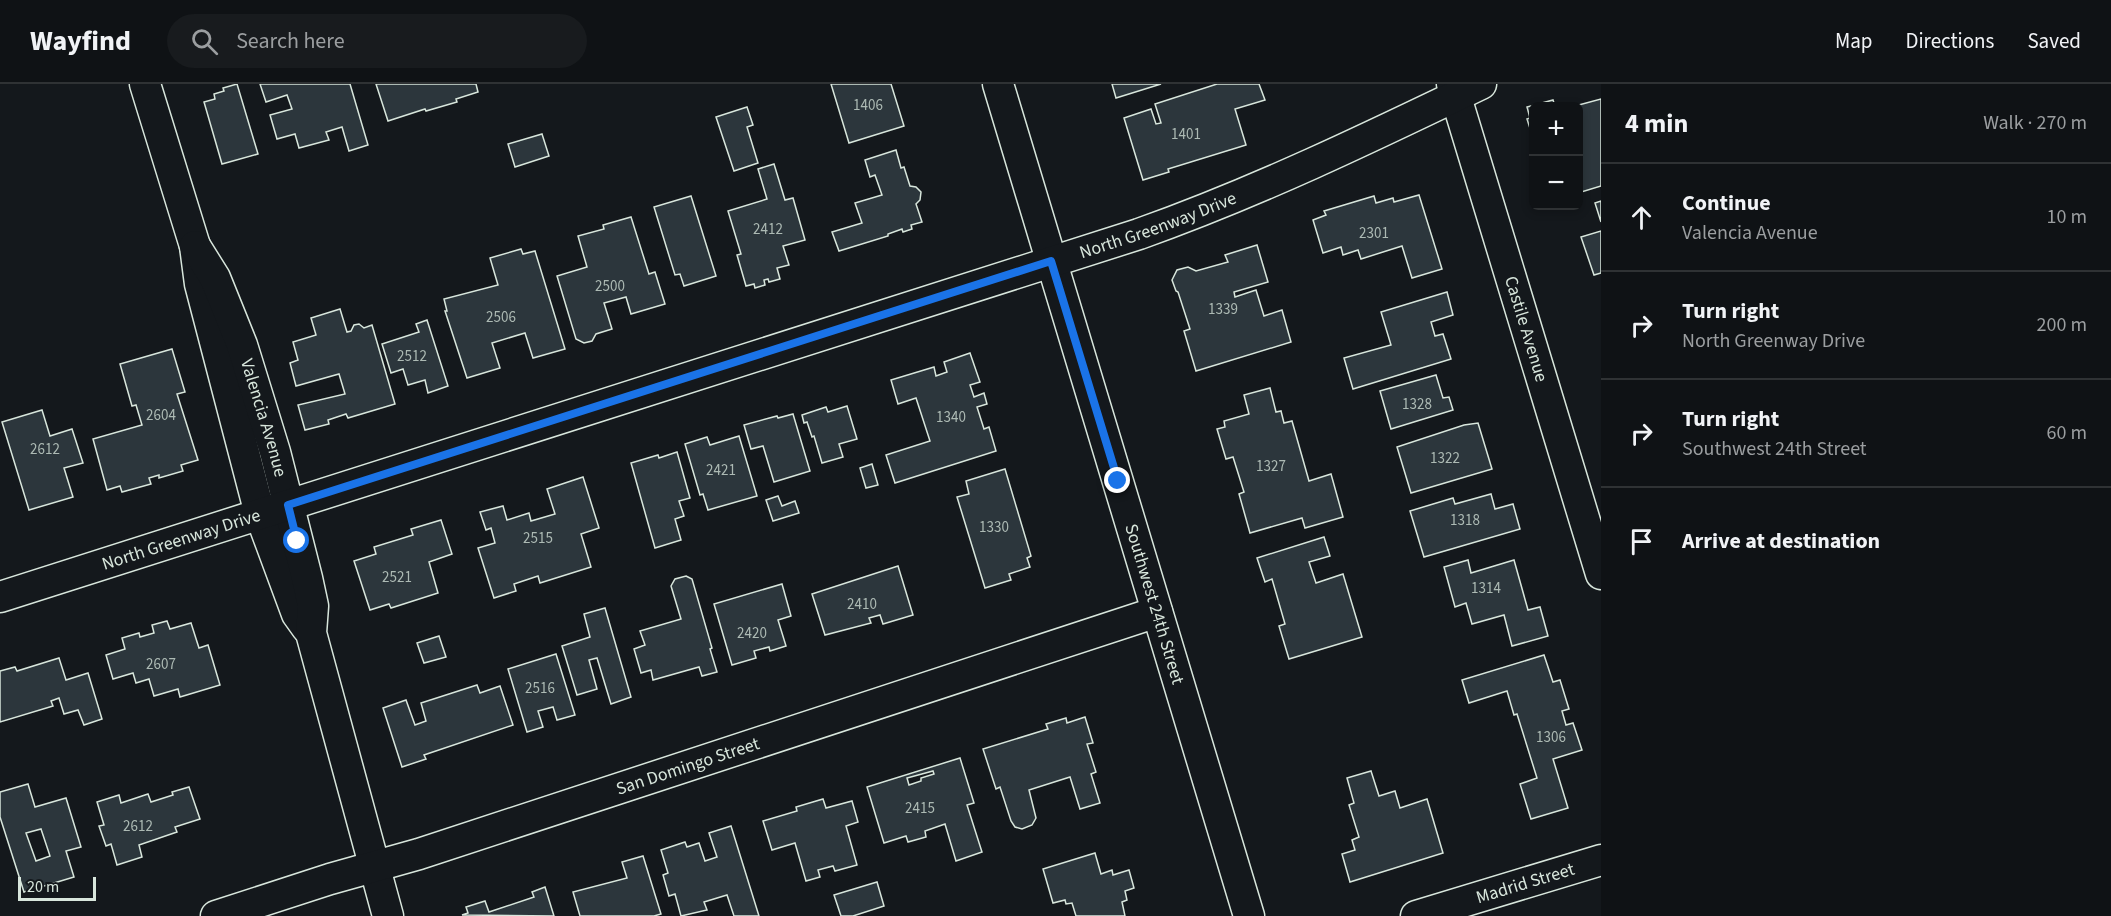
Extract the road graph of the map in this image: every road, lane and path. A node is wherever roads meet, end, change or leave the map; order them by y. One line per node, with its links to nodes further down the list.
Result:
1 (145, 84): 4 (street, Valencia Avenue)
2 (998, 84): 5 (street, Southwest 24th Street)
3 (1463, 88): 5 (street, North Greenway Drive); 8 (street, Castile Avenue)
4 (195, 246): 6 (street, Valencia Avenue); 7 (street, Valencia Avenue)
5 (1051, 261): 6 (street, North Greenway Drive); 10 (street, Southwest 24th Street)
6 (288, 505): 7 (street, North Greenway Drive); 11 (street, Valencia Avenue)
7 (260, 514): 9 (street, North Greenway Drive); 11 (street, Valencia Avenue)
8 (1601, 574)
9 (0, 597)
10 (1157, 612): 13 (street, San Domingo Street); 16 (street, Southwest 24th Street)
11 (310, 633): 13 (street, Valencia Avenue)
12 (1601, 860): 17 (street, Madrid Street)
13 (375, 866): 14 (street, San Domingo Street); 15 (street, Valencia Avenue)
14 (216, 916)
15 (388, 916)
16 (1249, 916)
17 (1416, 916)

